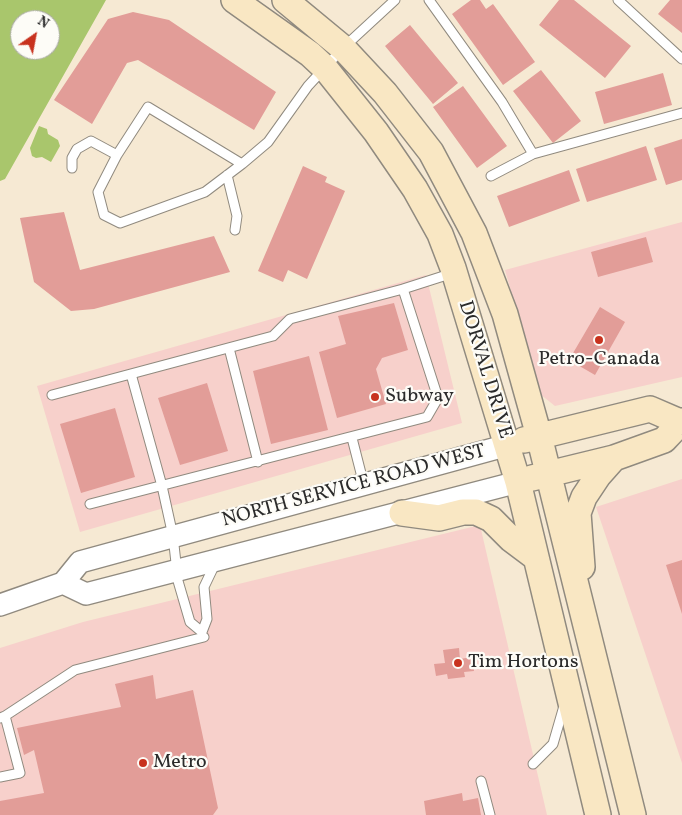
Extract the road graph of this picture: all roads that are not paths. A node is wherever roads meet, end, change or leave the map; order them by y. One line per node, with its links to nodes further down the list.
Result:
1 (234, 0): 8 (main road, DORVAL DRIVE)
2 (285, 0): 6 (main road, DORVAL DRIVE)
3 (395, 0): 6 (lane)
4 (429, 0): 10 (lane)
5 (618, 0): 7 (lane)
6 (343, 48): 8 (lane); 23 (main road, DORVAL DRIVE)
7 (682, 59)
8 (325, 68): 12 (lane); 17 (main road, DORVAL DRIVE)
9 (682, 113): 10 (lane)
10 (533, 154): 15 (lane)
11 (117, 155): 12 (lane); 13 (lane); 14 (lane)
12 (242, 164): 14 (lane)
13 (72, 168)
14 (227, 175): 16 (lane)
15 (491, 176)
16 (235, 230)
17 (455, 273): 18 (lane); 25 (main road, DORVAL DRIVE)
18 (403, 289): 19 (lane); 24 (lane)
19 (229, 348): 20 (lane); 27 (lane)
20 (131, 374): 21 (lane); 31 (lane)
21 (52, 395)
22 (681, 421): 23 (main road, NORTH SERVICE ROAD WEST); 26 (main road, NORTH SERVICE ROAD WEST)
23 (539, 436): 25 (main road, NORTH SERVICE ROAD WEST); 28 (main road, DORVAL DRIVE)
24 (352, 438): 27 (lane); 30 (lane)
25 (508, 445): 29 (main road, DORVAL DRIVE); 30 (street, NORTH SERVICE ROAD WEST)
26 (614, 458): 28 (main road, NORTH SERVICE ROAD WEST); 40 (main road)
27 (258, 462): 31 (lane)
28 (547, 473): 29 (main road, NORTH SERVICE ROAD WEST); 40 (main road, DORVAL DRIVE)
29 (518, 482): 33 (street, NORTH SERVICE ROAD WEST); 35 (main road, DORVAL DRIVE)
30 (364, 485): 34 (street, NORTH SERVICE ROAD WEST)
31 (162, 486): 32 (lane); 34 (lane)
32 (90, 504)
33 (402, 513): 35 (main road); 36 (street, NORTH SERVICE ROAD WEST)
34 (173, 536): 37 (lane); 38 (street, NORTH SERVICE ROAD WEST)
35 (535, 557): 42 (main road, DORVAL DRIVE)
36 (218, 560): 37 (street, NORTH SERVICE ROAD WEST); 37 (lane)
37 (177, 570): 38 (street, NORTH SERVICE ROAD WEST)
38 (63, 582): 39 (street, NORTH SERVICE ROAD WEST)
39 (0, 605)
40 (581, 612): 49 (main road, DORVAL DRIVE)
41 (204, 637): 43 (lane)
42 (568, 694): 44 (lane); 48 (main road, DORVAL DRIVE)
43 (3, 717): 45 (lane)
44 (533, 764)
45 (0, 777)
46 (481, 781): 47 (lane)
47 (490, 815)
48 (598, 815)
49 (633, 815)

